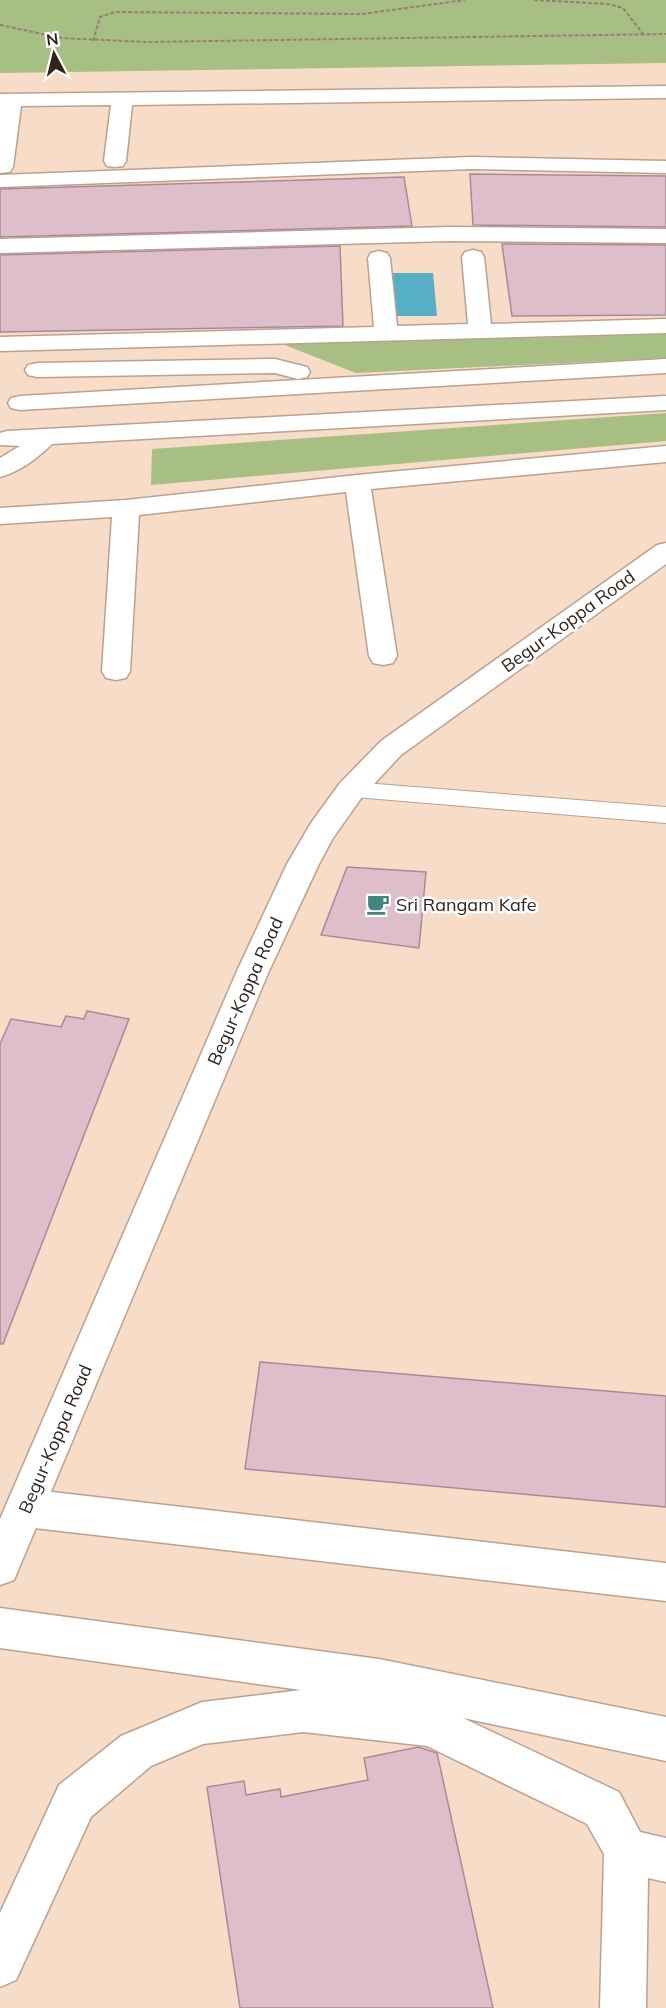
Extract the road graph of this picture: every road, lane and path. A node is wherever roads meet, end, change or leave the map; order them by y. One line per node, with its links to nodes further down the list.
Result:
1 (465, 0): 6 (path)
2 (534, 0): 5 (path)
3 (0, 25): 6 (path)
4 (666, 34): 5 (path)
5 (644, 35): 6 (path)
6 (93, 41)
7 (666, 92): 8 (street)
8 (122, 98): 9 (street); 10 (street)
9 (6, 100): 12 (street)
10 (115, 161)
11 (666, 167): 12 (street)
12 (1, 174)
13 (666, 236): 14 (street)
14 (0, 246)
15 (552, 256): 16 (street)
16 (666, 256)
17 (402, 257): 19 (street)
18 (449, 257): 22 (street)
19 (379, 258): 20 (street); 23 (street)
20 (0, 261)
21 (666, 326): 22 (street)
22 (480, 330): 23 (street)
23 (386, 333): 24 (street)
24 (0, 344)
25 (666, 366): 27 (street)
26 (37, 370): 27 (street)
27 (348, 384): 29 (street)
28 (0, 385): 29 (street)
29 (20, 403): 31 (street)
30 (666, 403): 32 (street)
31 (8, 437): 32 (street)
32 (45, 437): 34 (street)
33 (666, 454): 35 (street)
34 (0, 468)
35 (357, 483): 36 (street); 39 (street)
36 (126, 508): 37 (street); 40 (street)
37 (0, 516)
38 (666, 551): 41 (street, Begur-Koppa Road)
39 (382, 656)
40 (116, 671)
41 (351, 790): 42 (lane); 43 (street, Begur-Koppa Road)
42 (666, 815)
43 (26, 1508): 44 (street, Begur-Koppa Road); 45 (street)
44 (0, 1566)
45 (666, 1582)
46 (0, 1628): 47 (street)
47 (666, 1739)
48 (646, 1856): 49 (street); 50 (street)
49 (0, 1964)
50 (623, 2008)

